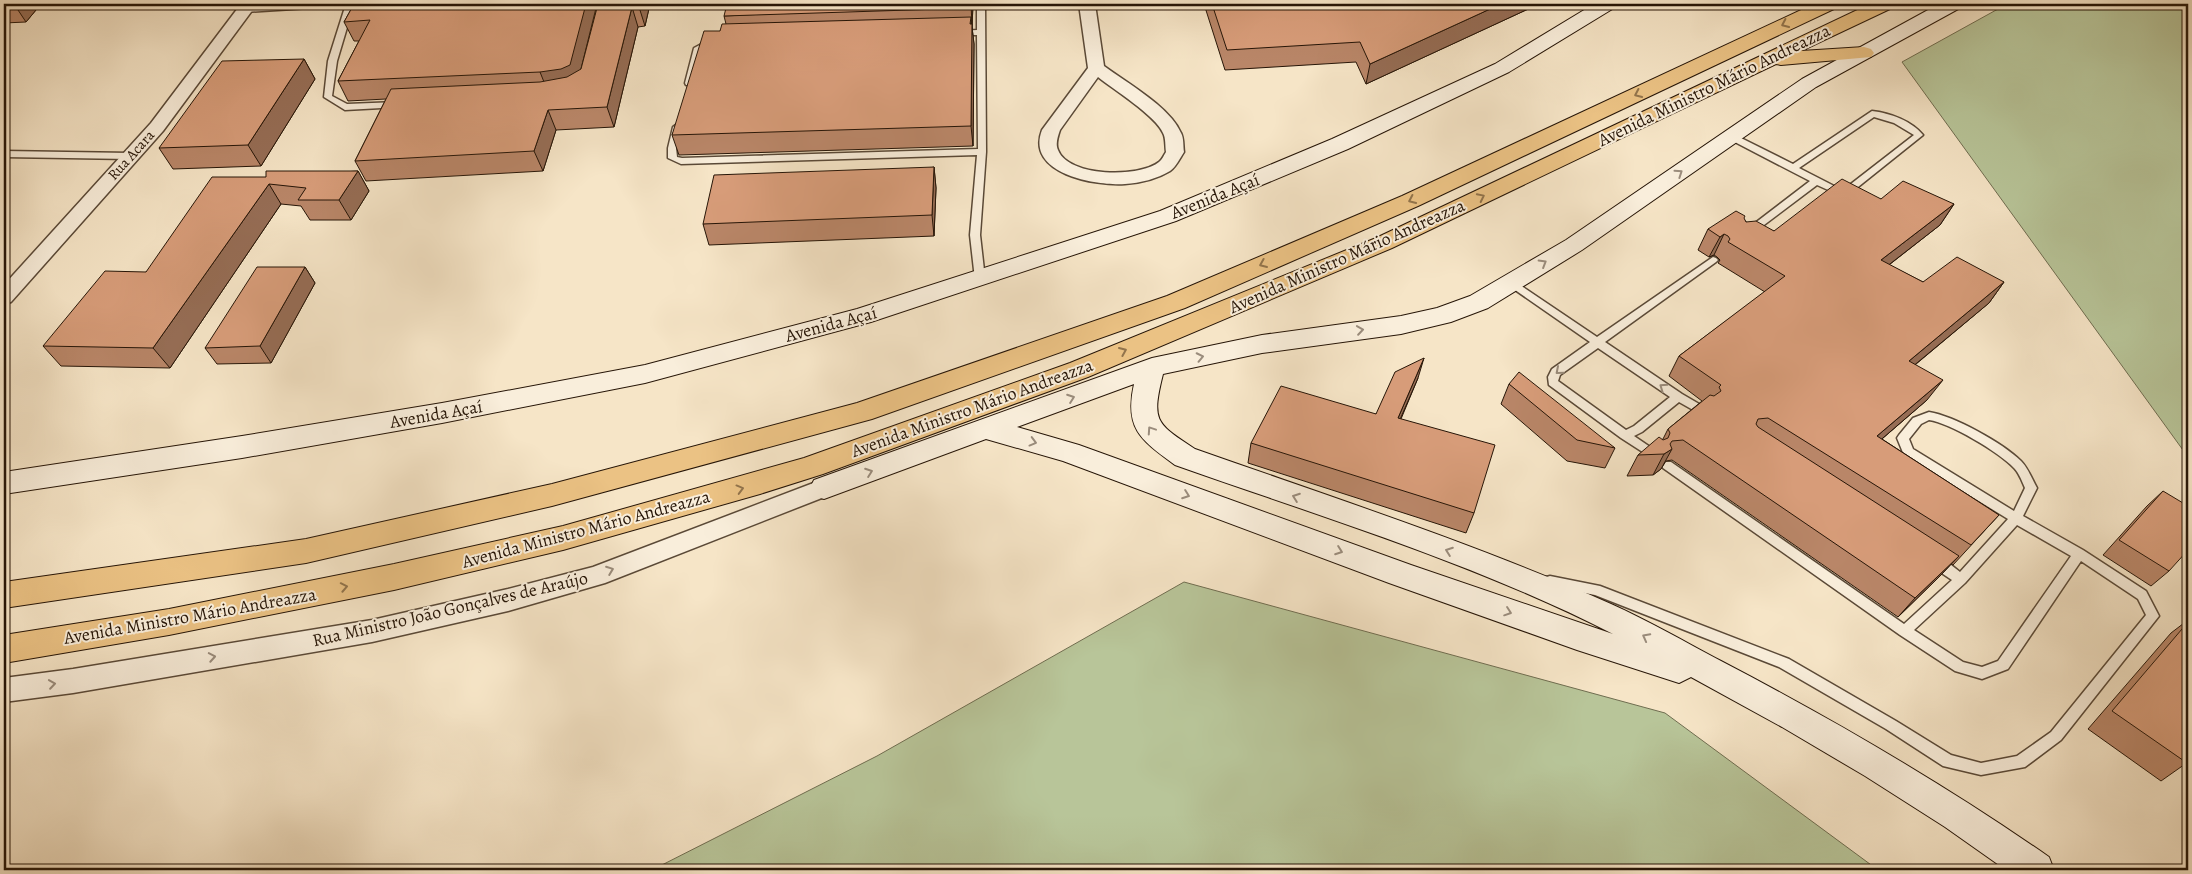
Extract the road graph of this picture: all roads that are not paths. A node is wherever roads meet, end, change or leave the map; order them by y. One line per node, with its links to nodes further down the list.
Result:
1 (342, 4): 9 (lane)
2 (350, 4): 17 (lane)
3 (981, 4): 10 (lane)
4 (1087, 4): 15 (street)
5 (1607, 4): 27 (street, Avenida Açaí)
6 (1830, 4): 33 (main road, Avenida Ministro Mário Andreazza, one-way to 33)
7 (1885, 4): 14 (main road, Avenida Ministro Mário Andreazza)
8 (1953, 4): 13 (street, Avenida Ministro Mário Andreazza)
9 (246, 7): 22 (street, Rua Acara)
10 (982, 32): 11 (lane); 20 (lane)
11 (952, 33)
12 (718, 41): 16 (lane)
13 (1864, 53): 14 (main road); 19 (street, Avenida Ministro Mário Andreazza)
14 (1767, 60): 40 (main road, Avenida Ministro Mário Andreazza, one-way to 14)
15 (1096, 68): 15 (street)
16 (686, 94)
17 (409, 104)
18 (679, 121): 20 (lane)
19 (1732, 137): 23 (lane); 28 (street, Avenida Ministro Mário Andreazza, one-way to 19)
20 (982, 152): 27 (lane)
21 (4, 154): 22 (lane)
22 (130, 156): 29 (street, Rua Acara)
23 (1793, 168): 24 (lane); 24 (lane)
24 (1816, 181): 25 (lane)
25 (1740, 239)
26 (1713, 260): 30 (lane)
27 (980, 280): 41 (street, Avenida Açaí)
28 (1510, 283): 30 (lane); 31 (street, Avenida Ministro Mário Andreazza, one-way to 28)
29 (4, 297)
30 (1599, 342): 32 (lane, one-way to 30); 36 (lane, one-way to 36)
31 (1152, 368): 35 (street, Avenida Ministro Mário Andreazza, one-way to 31); 38 (street, one-way to 31)
32 (1678, 397): 34 (lane); 36 (lane)
33 (862, 412): 40 (main road); 49 (main road, Avenida Ministro Mário Andreazza)
34 (1702, 412)
35 (986, 430): 40 (street, Avenida Ministro Mário Andreazza, one-way to 35); 42 (street, one-way to 42)
36 (1626, 435): 37 (lane)
37 (1652, 454)
38 (1185, 457): 42 (street); 46 (street, one-way to 38)
39 (1667, 465): 51 (lane)
40 (818, 477): 52 (main road, Avenida Ministro Mário Andreazza, one-way to 40); 53 (street, Rua Ministro João Gonçalves de Araújo, one-way to 40)
41 (4, 484)
42 (1157, 484): 50 (street, one-way to 50)
43 (2016, 518): 43 (lane); 45 (lane); 47 (lane)
44 (1921, 553): 47 (lane)
45 (2079, 554): 48 (lane); 51 (lane)
46 (1484, 564): 48 (street); 50 (street)
47 (1962, 579): 51 (lane)
48 (1522, 580): 54 (street, one-way to 48)
49 (4, 595)
50 (1472, 599): 54 (street, one-way to 54)
51 (1905, 631)
52 (4, 648)
53 (4, 690)
54 (1751, 692): 55 (street)
55 (2036, 870)

